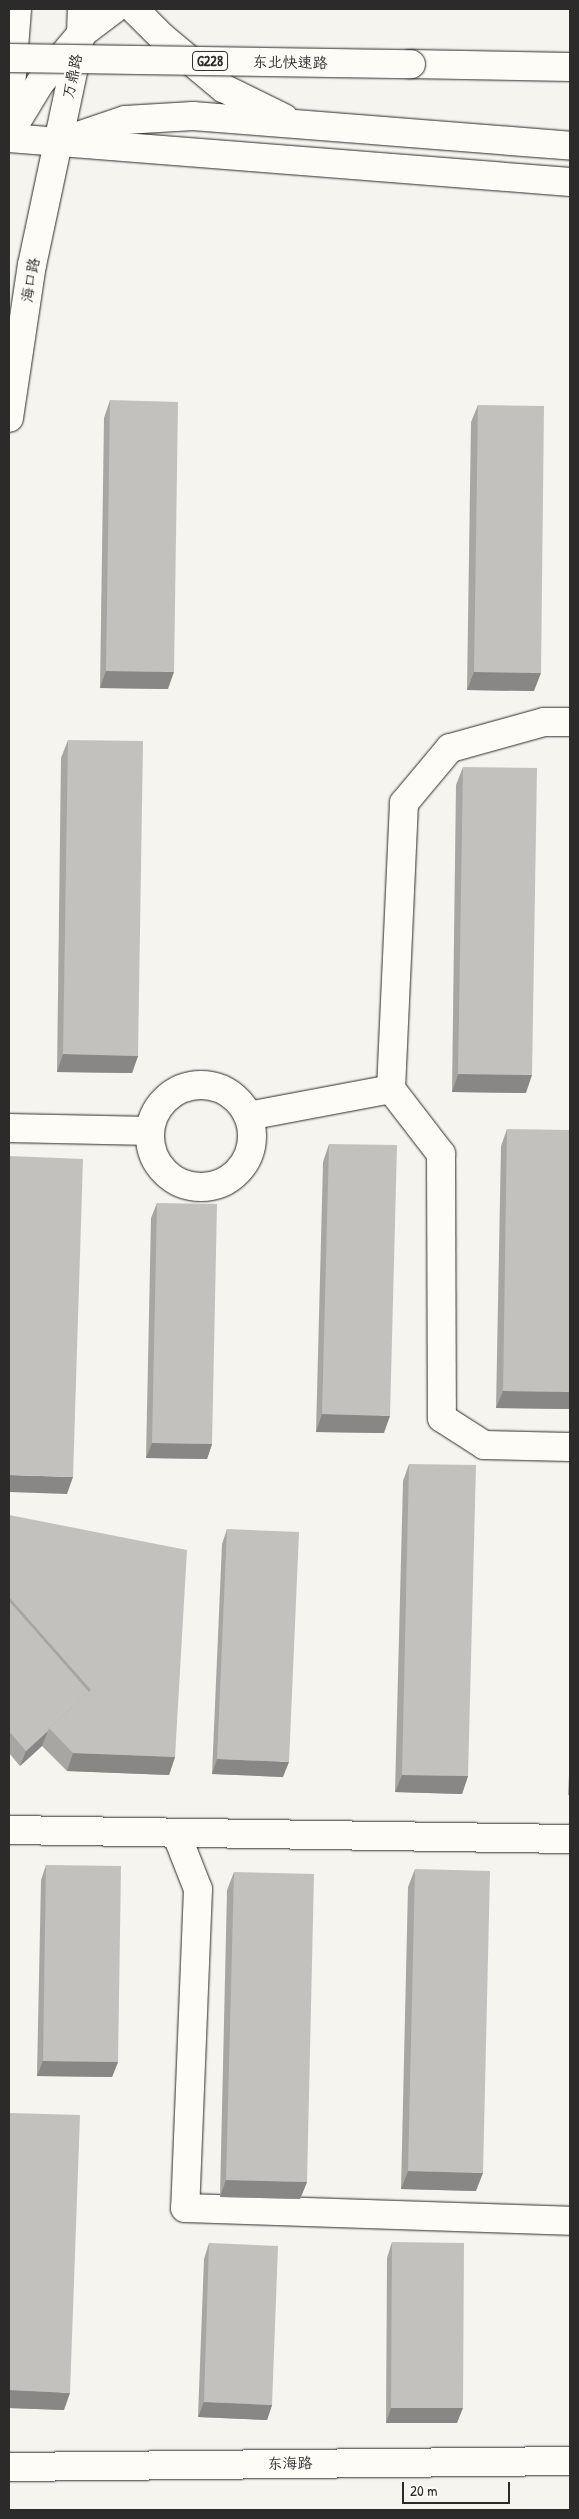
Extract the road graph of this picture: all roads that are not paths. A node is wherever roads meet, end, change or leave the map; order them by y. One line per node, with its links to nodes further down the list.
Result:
1 (17, 9): 7 (main road)
2 (114, 9): 4 (main road)
3 (134, 9): 8 (main road)
4 (81, 22): 9 (main road); 11 (main road, 万鼎路)
5 (9, 58): 6 (main road, 东北快速路 / G228, bridge)
6 (570, 67)
7 (9, 112)
8 (296, 125): 11 (main road); 12 (main road)
9 (9, 134)
10 (9, 138): 11 (main road)
11 (58, 142): 13 (main road); 14 (main road, 海口路)
12 (570, 146)
13 (570, 182)
14 (9, 418)
15 (570, 722): 16 (main road)
16 (391, 1089): 17 (main road); 20 (main road)
17 (248, 1116): 19 (main road); 19 (main road)
18 (9, 1128): 19 (main road)
19 (150, 1131)
20 (570, 1447)
21 (9, 1830): 22 (main road)
22 (176, 1833): 23 (main road); 24 (main road)
23 (570, 1840)
24 (570, 2221)
25 (570, 2461): 26 (main road, 东海路)
26 (9, 2467)

